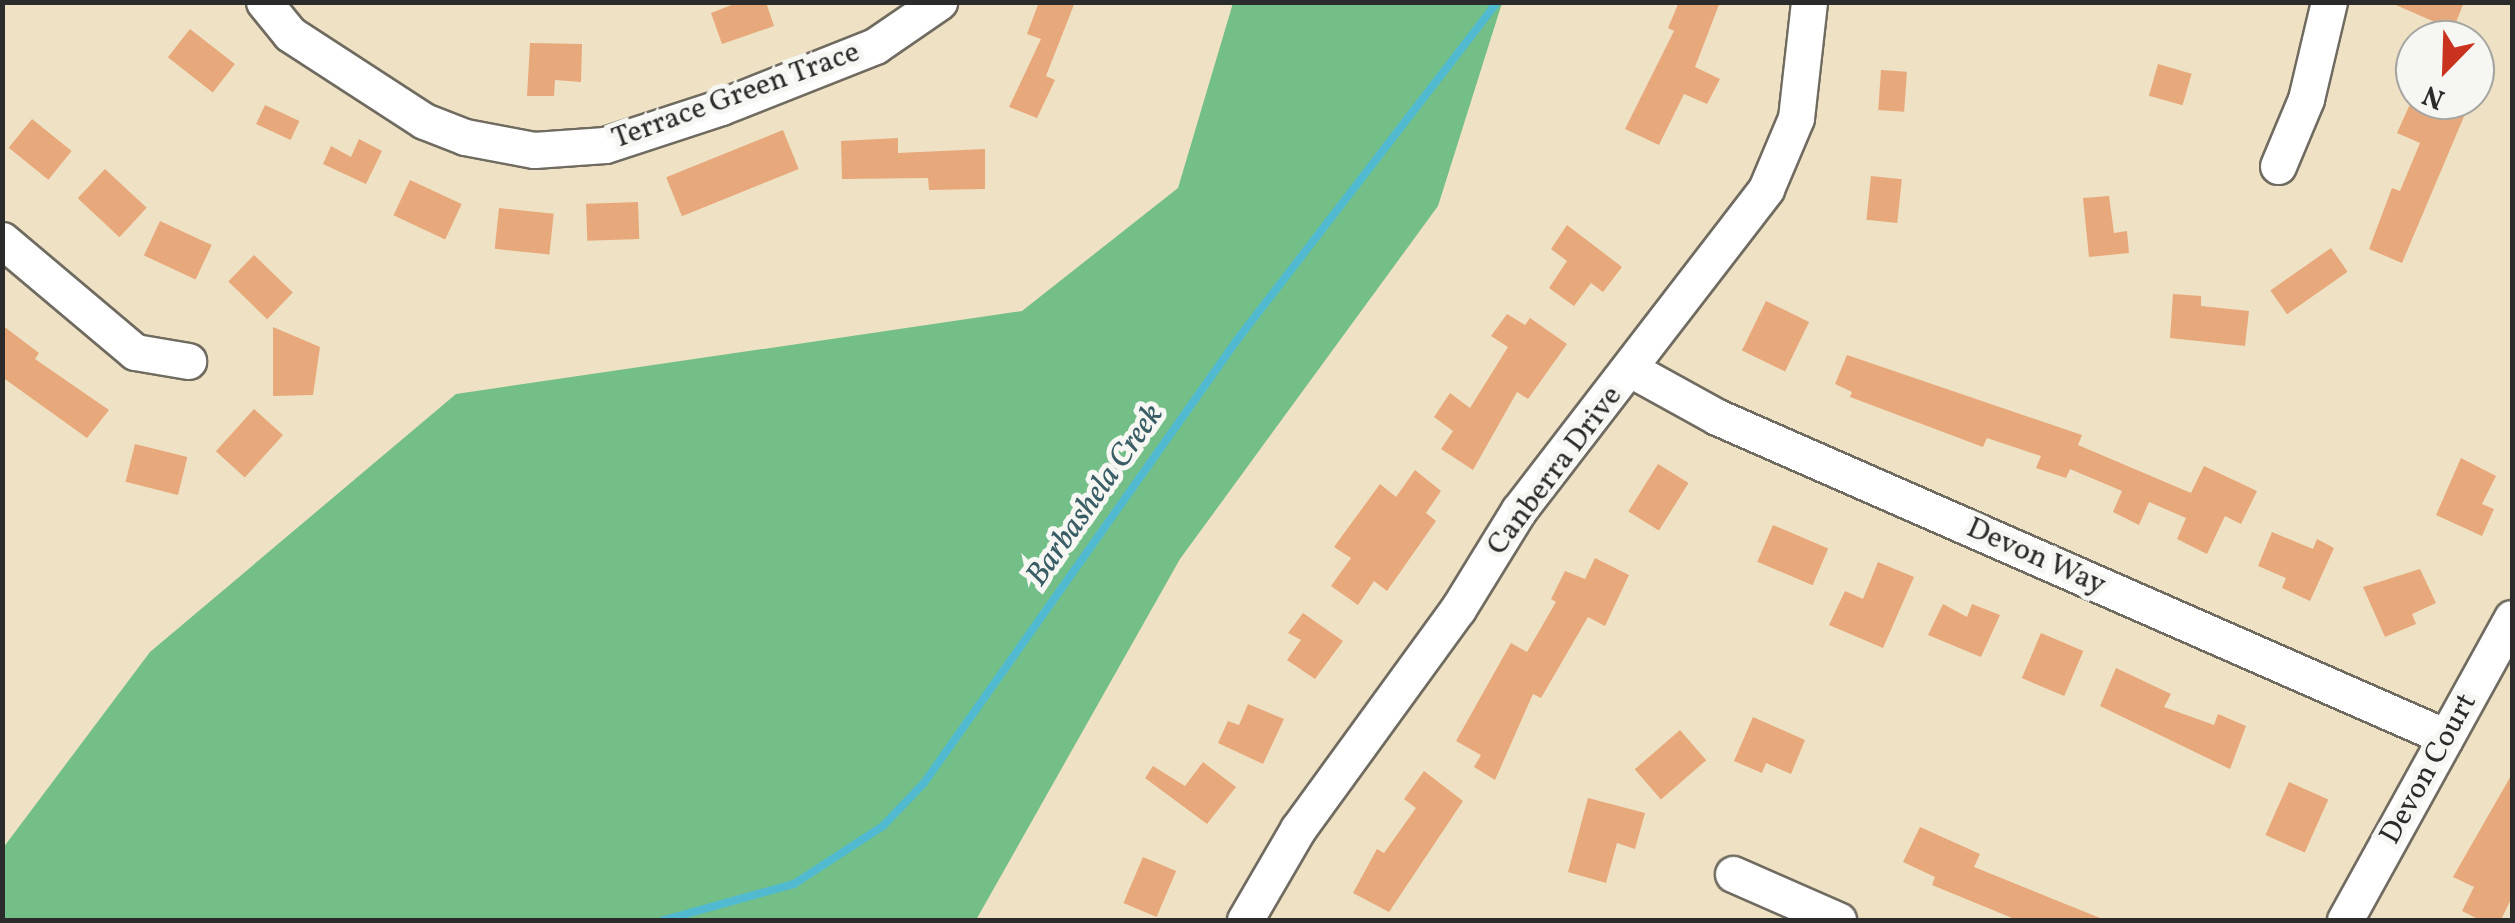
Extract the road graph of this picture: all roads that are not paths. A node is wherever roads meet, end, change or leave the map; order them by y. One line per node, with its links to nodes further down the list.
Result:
1 (264, 2): 2 (street, Terrace Green Trace)
2 (938, 2)
3 (1810, 2): 8 (street, Canberra Drive)
4 (2329, 2): 5 (street)
5 (2278, 166)
6 (2, 240): 7 (street)
7 (188, 361)
8 (1630, 369): 10 (street, Devon Way); 12 (street, Canberra Drive)
9 (2512, 618): 10 (street, Devon Court)
10 (2446, 737): 14 (street, Devon Court)
11 (1733, 874): 13 (street)
12 (1245, 920)
13 (1838, 920)
14 (2344, 920)

